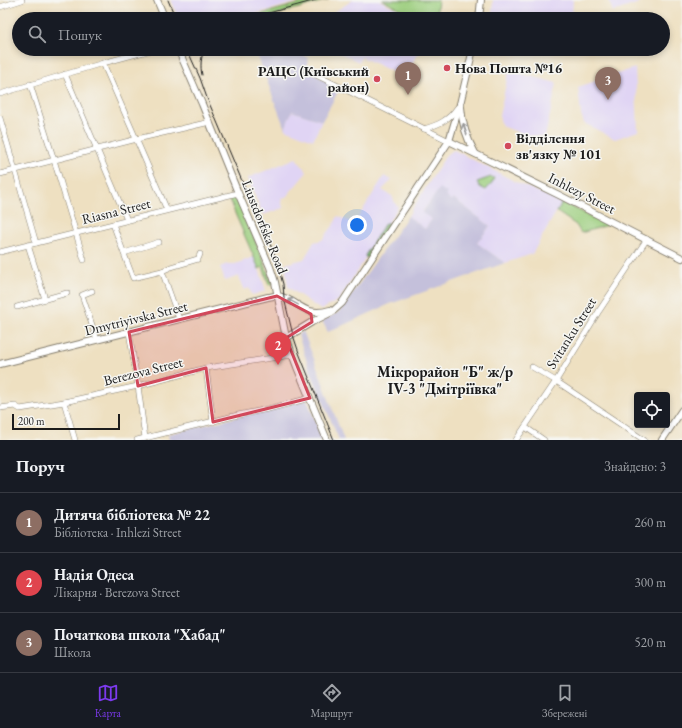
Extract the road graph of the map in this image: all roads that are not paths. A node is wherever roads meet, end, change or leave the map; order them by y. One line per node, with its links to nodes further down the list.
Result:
1 (22, 0): 4 (street)
2 (157, 0): 5 (main road)
3 (481, 0): 6 (main road)
4 (0, 7)
5 (162, 12)
6 (480, 12)
7 (129, 56): 10 (street)
8 (181, 56): 17 (main road, Liustdorfska Road)
9 (471, 56): 15 (main road)
10 (103, 63): 12 (street); 19 (street)
11 (306, 70): 18 (street)
12 (65, 74): 13 (street); 21 (street)
13 (30, 84): 14 (street); 23 (street)
14 (0, 94)
15 (460, 104): 18 (street); 20 (main road); 22 (main road, one-way to 15)
16 (0, 118): 24 (street)
17 (210, 122): 19 (street); 26 (main road, Liustdorfska Road)
18 (424, 129): 20 (street)
19 (137, 139): 21 (street); 27 (street)
20 (449, 141): 22 (main road, Inhlezy Street); 46 (main road)
21 (96, 149): 23 (street); 28 (street)
22 (475, 153): 31 (main road, Inhlezy Street)
23 (54, 160): 24 (street); 30 (street)
24 (15, 170): 25 (street); 33 (street)
25 (0, 174)
26 (238, 193): 27 (street, Riasna Street); 43 (main road, Liustdorfska Road)
27 (167, 210): 28 (street, Riasna Street)
28 (127, 220): 29 (street, Riasna Street)
29 (113, 224): 30 (street, Riasna Street); 36 (street)
30 (76, 233): 33 (street, Riasna Street); 39 (street)
31 (647, 239): 38 (main road, Inhlezy Street); 57 (street, Svitanku Street)
32 (159, 242): 36 (street)
33 (36, 243): 34 (street, Riasna Street)
34 (28, 245): 35 (street, Riasna Street); 44 (street)
35 (0, 252)
36 (124, 253): 40 (street)
37 (200, 254): 40 (street)
38 (682, 258)
39 (84, 260)
40 (162, 271): 48 (street)
41 (92, 292): 52 (street)
42 (67, 293): 44 (street)
43 (277, 296): 47 (main road, one-way to 43); 48 (main road, Dmytriyivska Street); 51 (main road, Liustdorfska Road)
44 (45, 299): 45 (street)
45 (17, 307)
46 (339, 307): 47 (main road); 49 (main road)
47 (308, 311): 49 (main road)
48 (179, 319): 50 (main road, Dmytriyivska Street)
49 (312, 322): 51 (main road)
50 (129, 332): 52 (main road, Dmytriyivska Street); 58 (street)
51 (286, 338): 53 (main road, Liustdorfska Road)
52 (96, 340): 54 (main road, Dmytriyivska Street)
53 (292, 355): 56 (street, Berezova Street); 59 (main road, Liustdorfska Road)
54 (0, 364)
55 (532, 367): 57 (street)
56 (206, 368): 58 (street, Berezova Street); 63 (street)
57 (556, 381): 64 (street, Svitanku Street); 71 (street)
58 (138, 386): 60 (street, Berezova Street); 65 (street)
59 (310, 398): 63 (street); 68 (main road, Liustdorfska Road)
60 (64, 402): 61 (street, Berezova Street); 66 (street)
61 (0, 408)
62 (682, 410): 72 (main road)
63 (213, 422): 65 (street)
64 (525, 427): 69 (street, Svitanku Street); 70 (street)
65 (145, 438): 67 (street)
66 (75, 440)
67 (137, 440)
68 (327, 440)
69 (516, 440)
70 (544, 440)
71 (644, 440)
72 (662, 440)

